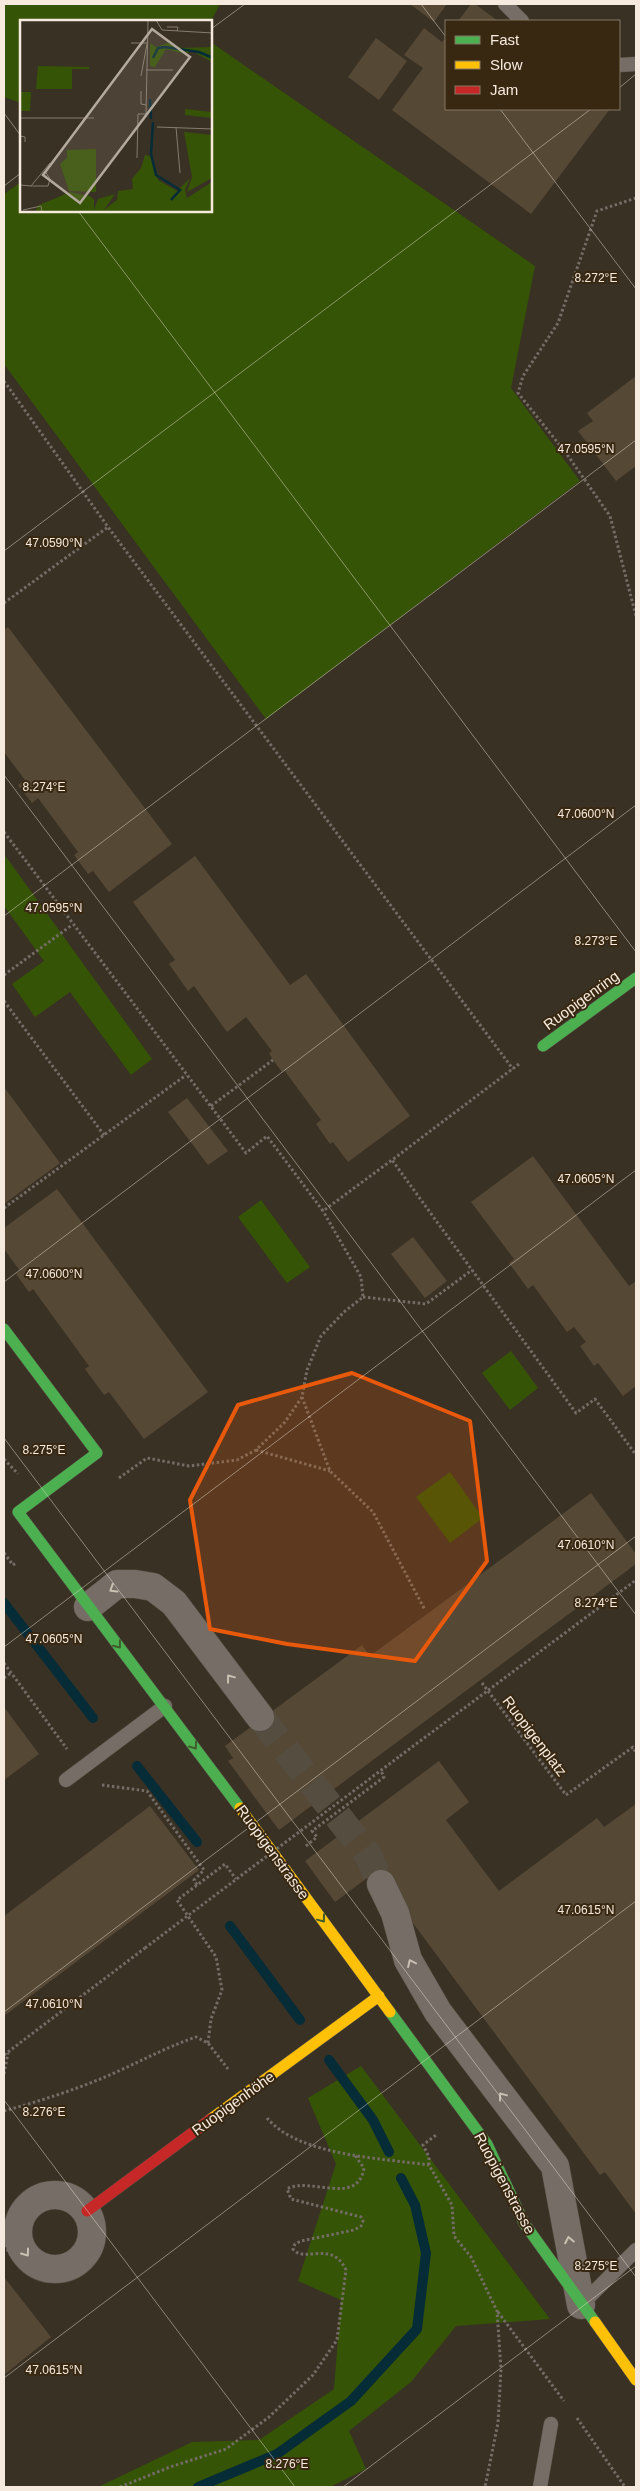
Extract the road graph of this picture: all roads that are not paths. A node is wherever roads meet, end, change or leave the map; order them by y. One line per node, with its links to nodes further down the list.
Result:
1 (506, 4): 2 (lane)
2 (521, 20)
3 (636, 64): 4 (lane)
4 (620, 65)
5 (636, 978): 6 (street, Ruopigenring)
6 (543, 1046)
7 (4, 1329): 8 (street)
8 (88, 1607): 9 (street, Ruopigenstrasse, one-way to 9); 10 (street, one-way to 8)
9 (165, 1706): 11 (lane); 13 (street, Ruopigenstrasse, one-way to 13)
10 (260, 1717)
11 (66, 1780)
12 (382, 1884): 17 (street, Ruopigenstrasse, one-way to 12)
13 (379, 1996): 14 (street, Ruopigenhöhe); 17 (street, Ruopigenstrasse)
14 (87, 2211): 15 (street, one-way to 15); 15 (street)
15 (14, 2250)
16 (636, 2250): 17 (lane)
17 (581, 2305): 18 (street, Ruopigenstrasse)
18 (636, 2380)
19 (552, 2424): 20 (lane)
20 (540, 2487)

